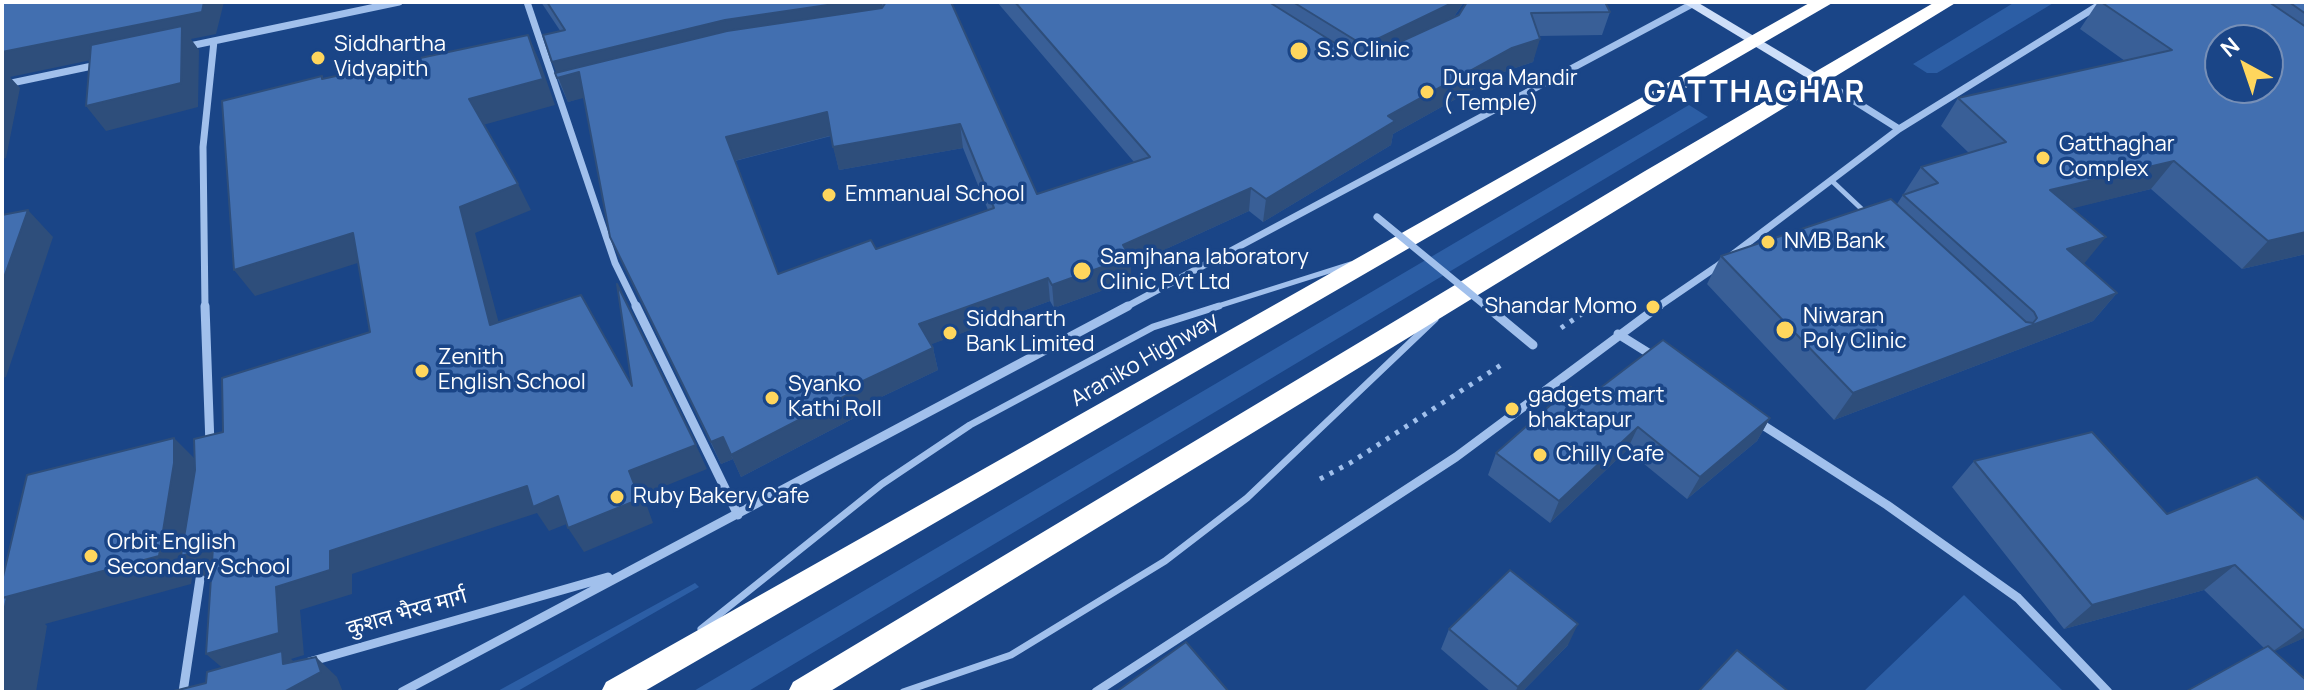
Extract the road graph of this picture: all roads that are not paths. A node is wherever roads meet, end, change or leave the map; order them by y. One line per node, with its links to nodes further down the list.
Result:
1 (399, 2): 7 (street)
2 (527, 2): 14 (street)
3 (1825, 2): 8 (highway, Araniko Highway)
4 (1948, 2): 11 (highway)
5 (2104, 2): 15 (street)
6 (1692, 3): 8 (main road); 26 (street)
7 (214, 41): 9 (street); 25 (street)
8 (1755, 41): 11 (main road); 19 (highway, Araniko Highway)
9 (168, 51)
10 (108, 63): 12 (street)
11 (1817, 78): 15 (street); 20 (highway)
12 (2, 85)
13 (572, 89): 14 (lane)
14 (556, 93): 26 (street)
15 (1899, 129): 16 (street)
16 (1832, 181): 18 (lane); 21 (street)
17 (1377, 217): 22 (street, bridge)
18 (1876, 222)
19 (1389, 251): 30 (highway, Araniko Highway); 30 (lane)
20 (1469, 287): 33 (highway); 34 (lane)
21 (1618, 334): 23 (street); 35 (street)
22 (1533, 345)
23 (1670, 367)
24 (1748, 415): 36 (street)
25 (211, 462)
26 (738, 515): 28 (street)
27 (203, 554): 31 (street)
28 (624, 572): 29 (street, कुशल‌ भैरव मार्ग); 32 (street)
29 (292, 666)
30 (628, 686)
31 (183, 692)
32 (402, 692)
33 (803, 692)
34 (903, 692)
35 (1096, 692)
36 (2108, 692)

